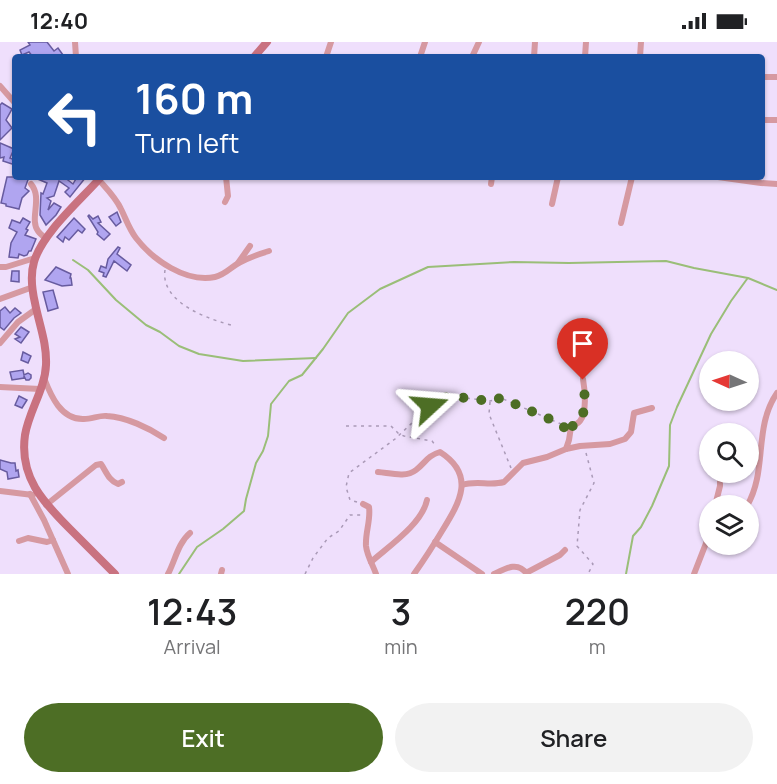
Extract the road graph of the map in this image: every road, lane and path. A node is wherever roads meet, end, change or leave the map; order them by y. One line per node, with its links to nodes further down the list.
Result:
1 (267, 42): 2 (street)
2 (257, 54)
3 (98, 180): 14 (street)
4 (102, 180): 18 (street)
5 (226, 180): 11 (street)
6 (557, 180): 12 (street)
7 (631, 180): 13 (street)
8 (743, 180): 10 (street)
9 (32, 184): 14 (street)
10 (777, 184)
11 (225, 202)
12 (552, 204)
13 (621, 223)
14 (45, 238): 17 (street)
15 (250, 246): 19 (street)
16 (269, 251): 19 (street)
17 (35, 258): 20 (street); 21 (street)
18 (166, 263): 19 (street); 24 (path)
19 (238, 264)
20 (0, 267)
21 (33, 287): 22 (street); 23 (street)
22 (0, 299)
23 (36, 309): 25 (street); 26 (street)
24 (235, 326)
25 (0, 343)
26 (44, 378): 29 (street); 36 (street)
27 (583, 380): 35 (street)
28 (0, 387): 29 (street)
29 (40, 389): 45 (street)
30 (777, 393): 46 (street)
31 (490, 401): 34 (path); 35 (path); 41 (path)
32 (652, 408): 37 (street)
33 (346, 426): 34 (path)
34 (399, 434): 39 (path); 48 (path)
35 (570, 434): 38 (street)
36 (164, 438)
37 (580, 446): 38 (street); 67 (path)
38 (566, 449): 41 (street)
39 (440, 452): 40 (street); 43 (street)
40 (378, 472)
41 (513, 472): 43 (street)
42 (122, 482): 49 (street)
43 (462, 485): 54 (street)
44 (0, 491): 45 (street)
45 (35, 495): 49 (street); 52 (street)
46 (752, 495)
47 (427, 500): 57 (street)
48 (363, 504): 50 (street)
49 (46, 505): 60 (street)
50 (370, 515): 57 (street); 62 (path)
51 (190, 533): 61 (street)
52 (53, 540): 53 (street); 59 (street)
53 (19, 541)
54 (435, 542): 64 (street); 65 (street)
55 (565, 550): 58 (street)
56 (701, 555): 68 (street)
57 (371, 562): 63 (street)
58 (527, 573): 66 (street)
59 (68, 574)
60 (115, 574)
61 (168, 574)
62 (305, 574)
63 (376, 574)
64 (414, 574)
65 (482, 574)
66 (494, 574)
67 (588, 574)
68 (694, 574)

